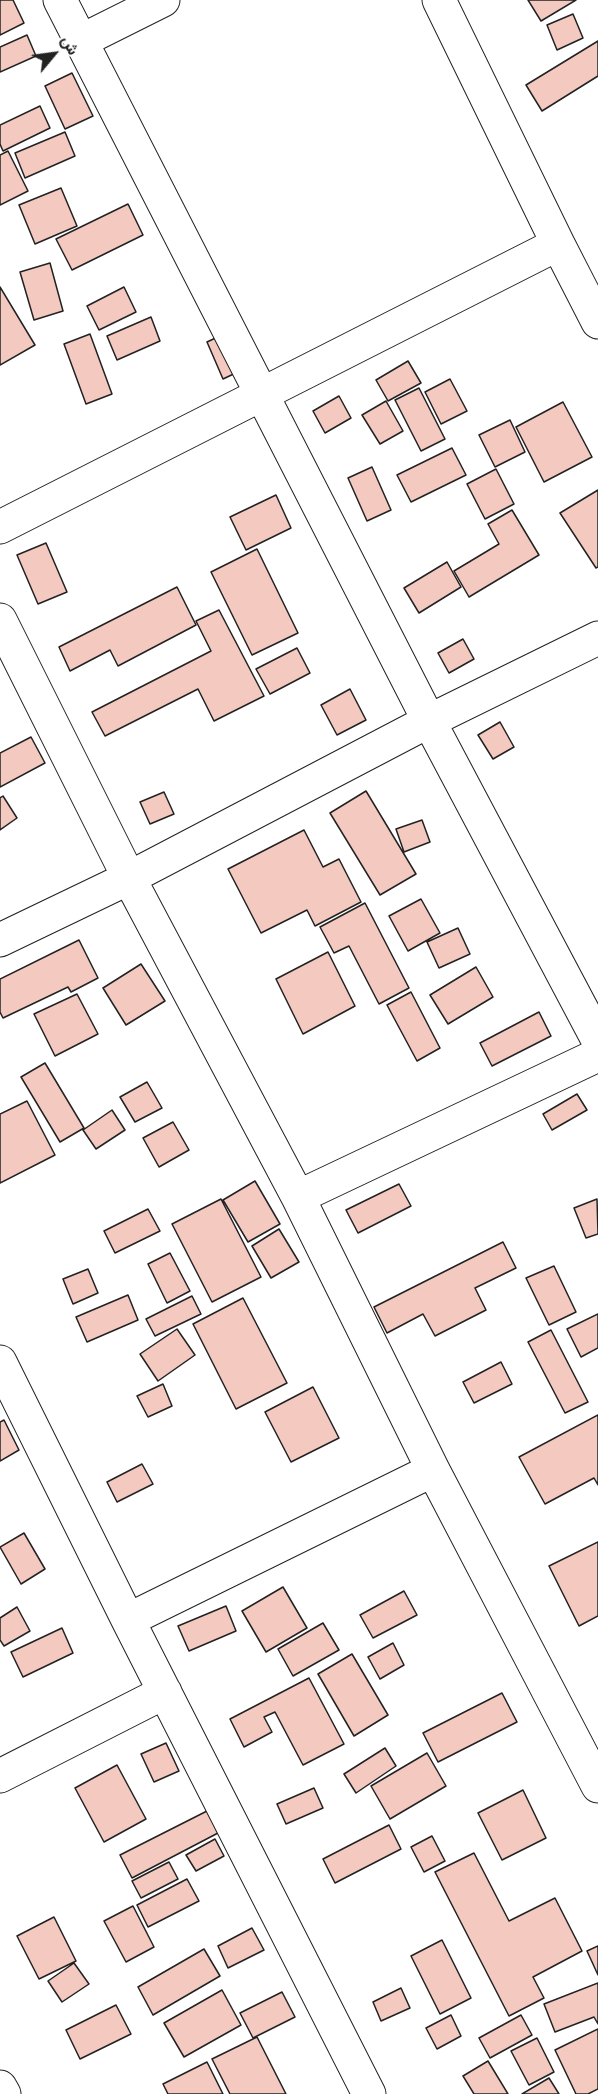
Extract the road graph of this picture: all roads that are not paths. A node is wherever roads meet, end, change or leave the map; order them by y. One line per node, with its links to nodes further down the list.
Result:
1 (60, 0): 4 (street)
2 (163, 0): 4 (street)
3 (439, 0): 5 (street)
4 (81, 41): 7 (street)
5 (558, 244): 6 (street); 7 (street)
6 (598, 322)
7 (263, 394): 8 (street); 11 (street)
8 (0, 527)
9 (0, 620): 12 (street)
10 (598, 638): 11 (street)
11 (429, 721): 12 (street); 14 (street)
12 (129, 878): 13 (street); 16 (street)
13 (0, 940)
14 (598, 1040)
15 (598, 1055): 16 (street)
16 (298, 1197): 18 (street)
17 (0, 1362): 19 (street)
18 (433, 1470): 19 (street); 22 (street)
19 (128, 1620): 20 (street)
20 (165, 1692): 21 (street); 25 (street)
21 (0, 1776)
22 (598, 1786)
23 (0, 2087): 24 (street)
24 (4, 2094)
25 (369, 2094)

